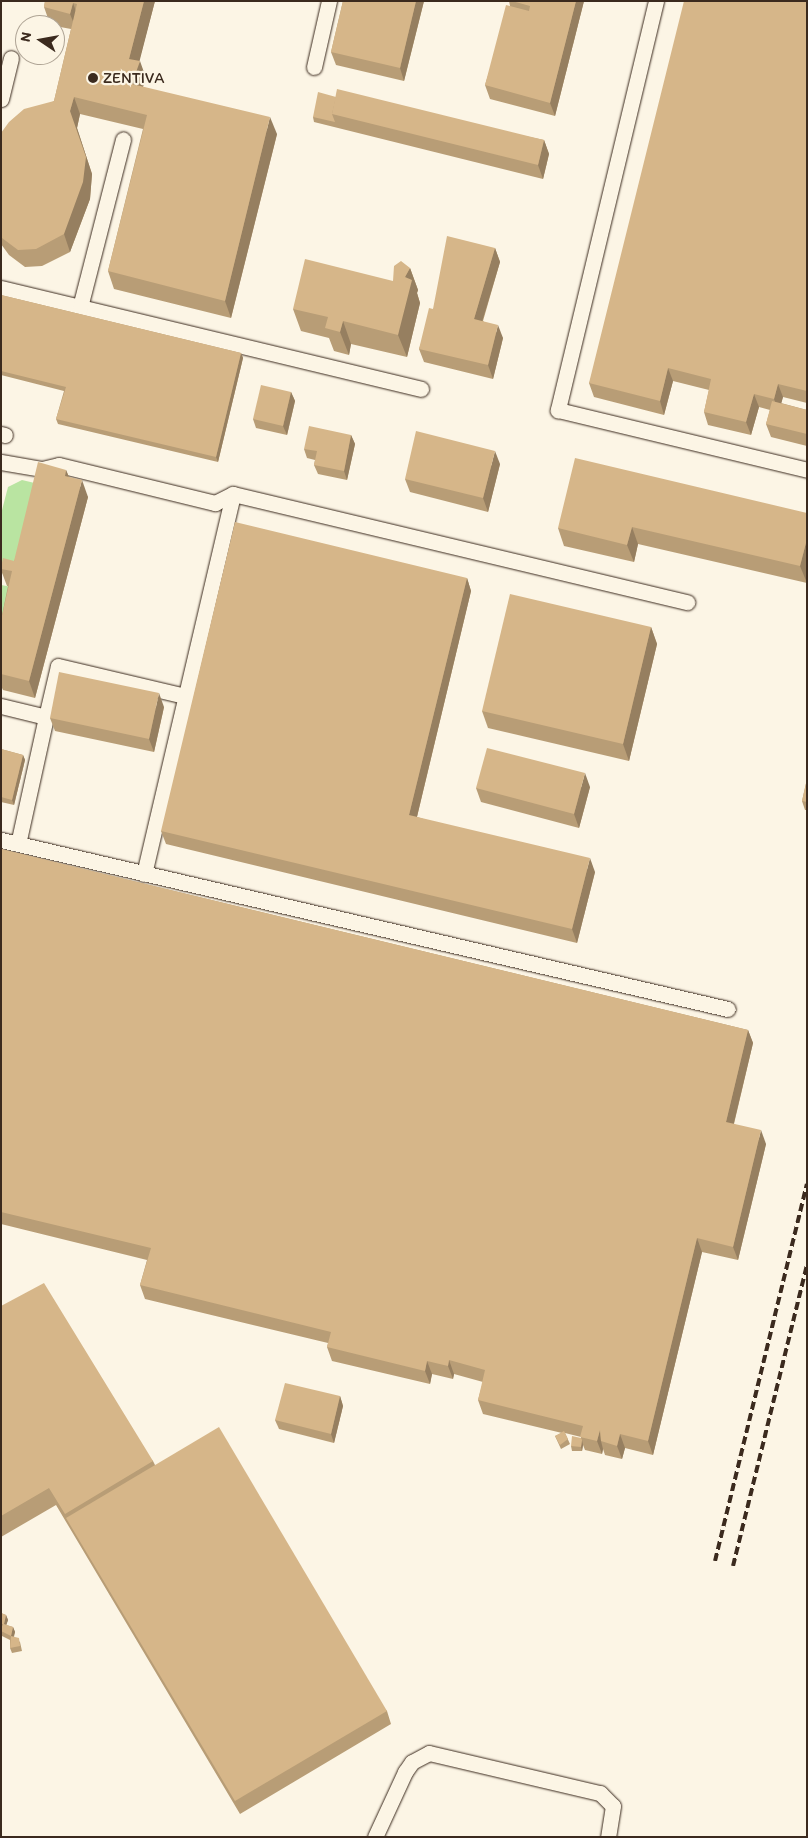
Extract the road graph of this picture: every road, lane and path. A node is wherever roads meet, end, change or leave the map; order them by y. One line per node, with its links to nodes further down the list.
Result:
1 (329, 1): 4 (lane)
2 (656, 1): 11 (lane)
3 (11, 58): 5 (lane)
4 (314, 67)
5 (1, 99)
6 (123, 139): 8 (lane)
7 (1, 288): 8 (lane)
8 (80, 307): 9 (lane)
9 (421, 388)
10 (1, 462): 12 (lane)
11 (807, 470)
12 (233, 494): 13 (lane); 14 (lane)
13 (687, 602)
14 (185, 696): 16 (lane); 19 (lane)
15 (1, 706): 16 (lane)
16 (46, 718): 18 (lane)
17 (1, 840): 18 (lane)
18 (18, 844): 19 (lane)
19 (144, 874): 20 (lane)
20 (728, 1009)
21 (375, 1837): 22 (lane)
22 (608, 1837)

